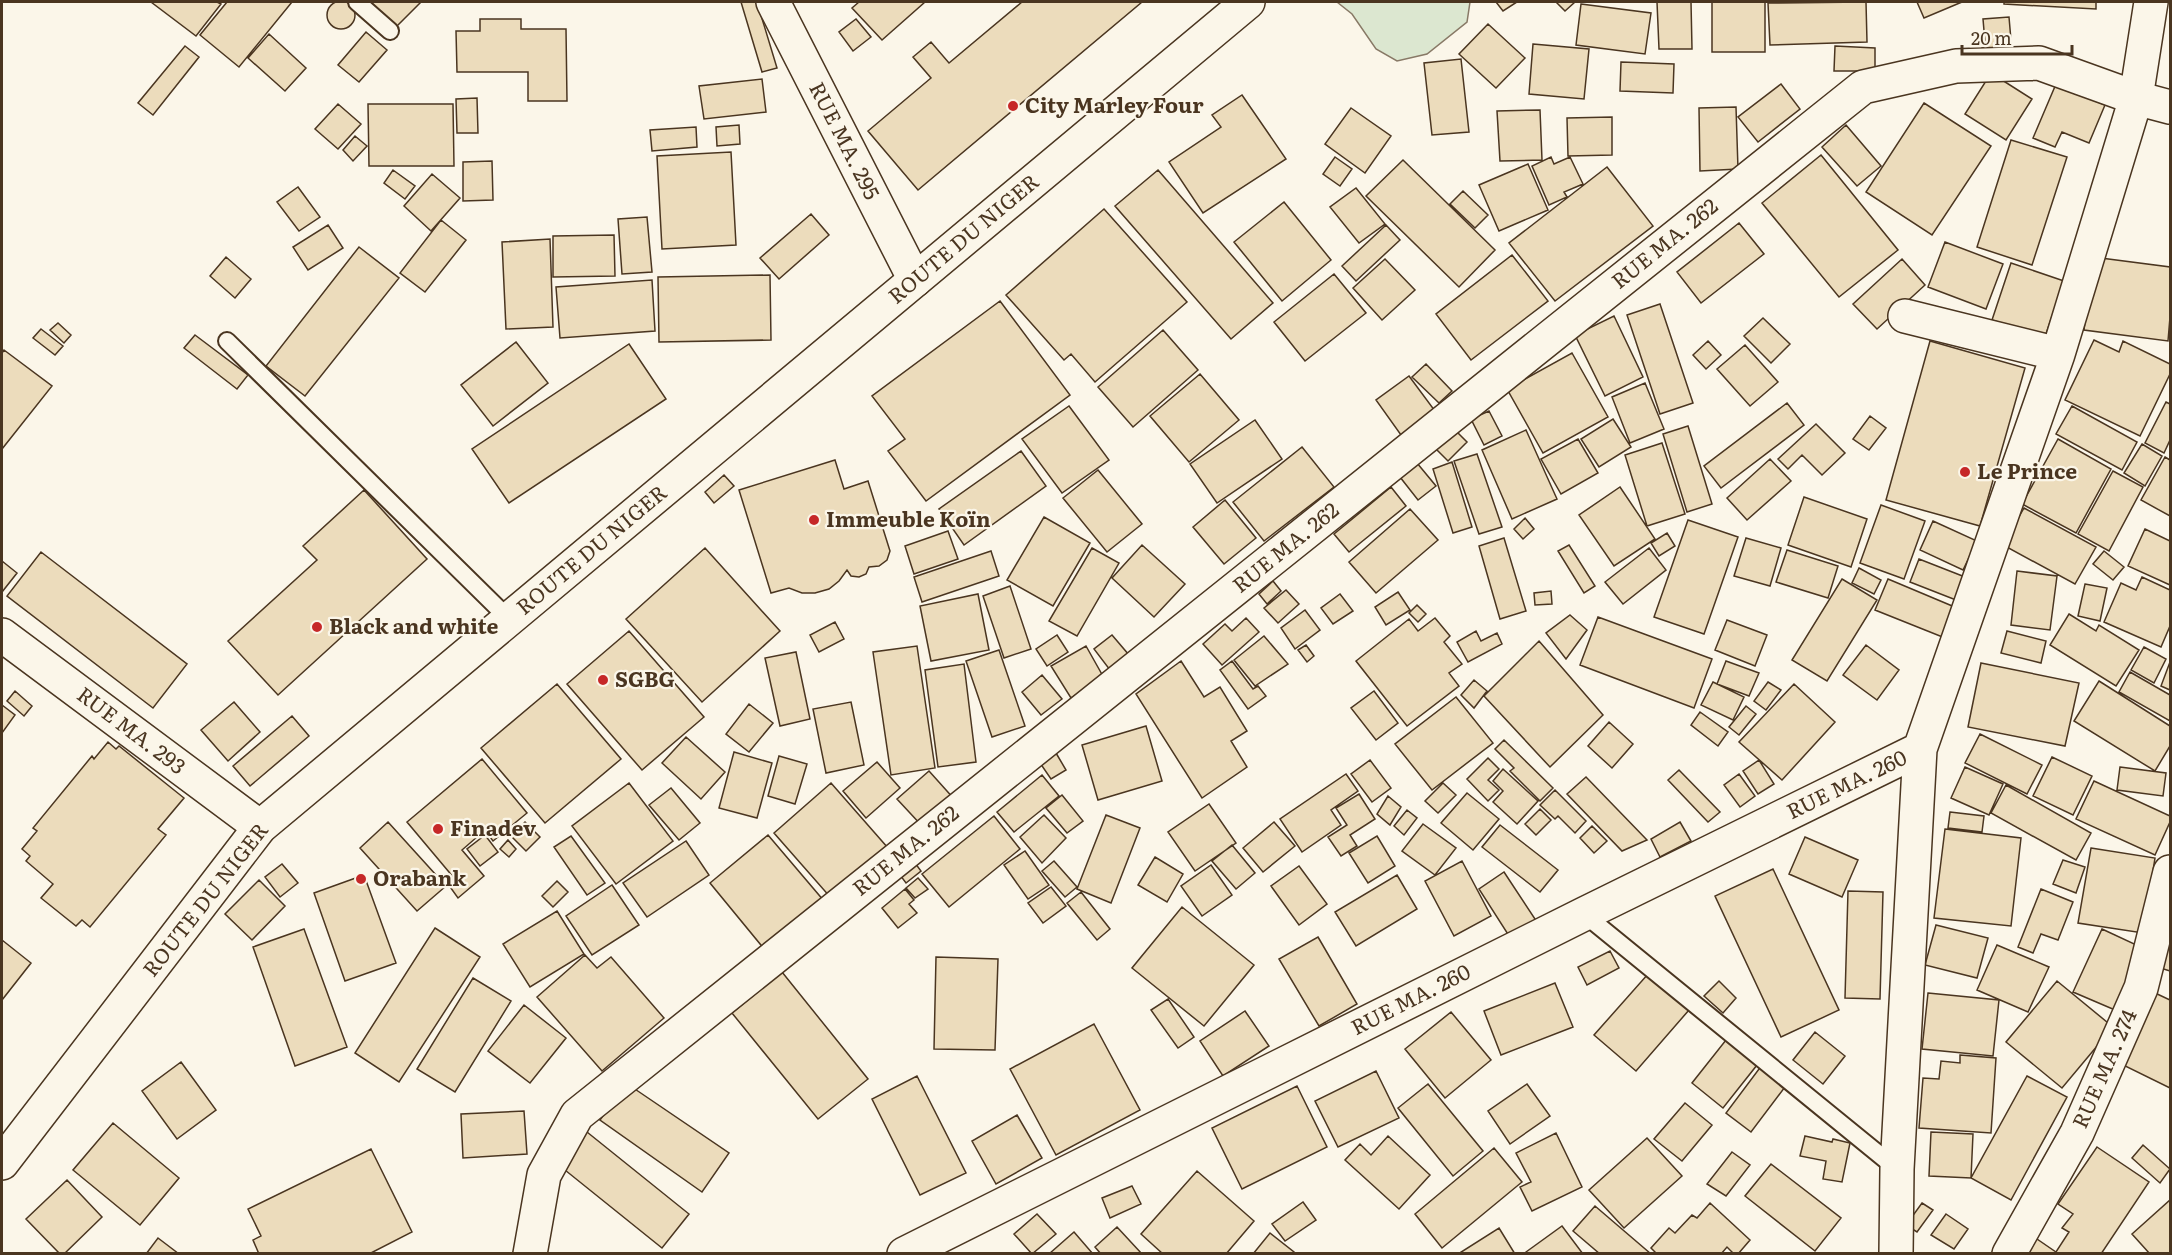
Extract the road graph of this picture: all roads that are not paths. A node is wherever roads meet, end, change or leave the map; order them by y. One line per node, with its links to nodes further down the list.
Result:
1 (357, 2): 5 (lane)
2 (772, 2): 8 (street, RUE MA. 295)
3 (1248, 2): 8 (street, ROUTE DU NIGER)
4 (2151, 2): 6 (street)
5 (390, 31)
6 (2136, 98): 7 (street, RUE MA. 262); 11 (street); 20 (street, RUE MA. 262)
7 (2170, 107)
8 (915, 280): 12 (street, ROUTE DU NIGER)
9 (1905, 316): 11 (street)
10 (227, 341): 12 (lane)
11 (2058, 354): 14 (street)
12 (509, 619): 15 (street, ROUTE DU NIGER)
13 (2, 635): 15 (street, RUE MA. 293)
14 (1920, 750): 17 (street, RUE MA. 260); 19 (street)
15 (260, 827): 18 (street, ROUTE DU NIGER)
16 (2170, 872): 23 (street, RUE MA. 274)
17 (1584, 914): 19 (lane); 21 (street, RUE MA. 260)
18 (2, 1163)
19 (1897, 1168): 22 (street)
20 (530, 1254)
21 (904, 1254)
22 (1896, 1254)
23 (2009, 1254)

